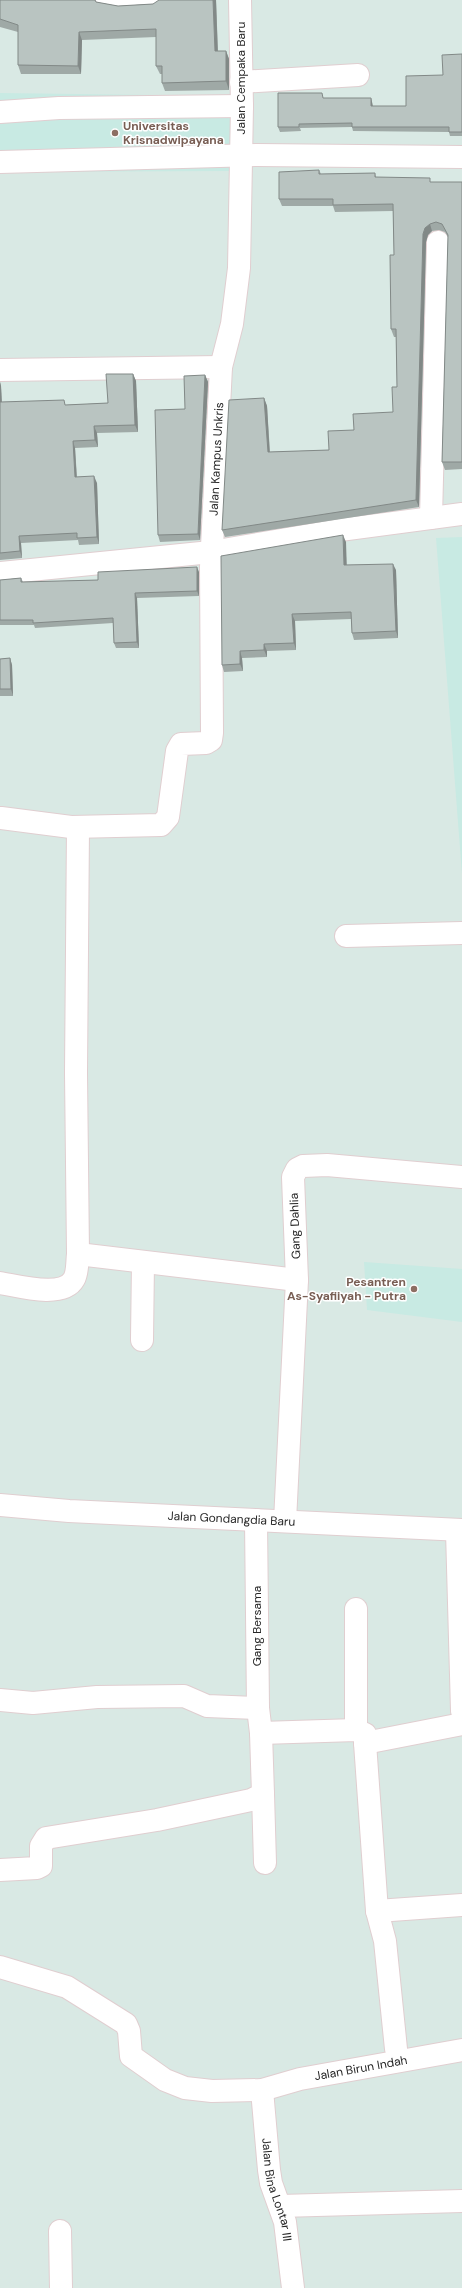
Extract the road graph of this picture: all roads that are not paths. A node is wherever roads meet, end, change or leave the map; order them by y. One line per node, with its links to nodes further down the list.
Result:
1 (107, 0): 2 (street)
2 (155, 0)
3 (240, 0): 5 (street, Jalan Cempaka Baru)
4 (358, 75): 5 (street)
5 (241, 82): 6 (street, Jalan Cempaka Baru)
6 (242, 106): 7 (street); 8 (street, Jalan Cempaka Baru)
7 (0, 112)
8 (241, 155): 9 (street); 10 (street); 12 (street, Jalan Kampus Unkris)
9 (462, 157)
10 (0, 162)
11 (438, 242): 15 (street)
12 (221, 367): 13 (street); 16 (street, Jalan Kampus Unkris)
13 (0, 370)
14 (462, 514): 15 (street)
15 (431, 518): 16 (street)
16 (211, 552): 17 (street); 19 (street, Jalan Kampus Unkris)
17 (0, 573)
18 (1, 818): 19 (street)
19 (78, 826): 23 (street)
20 (462, 933): 21 (street)
21 (346, 936)
22 (462, 1177): 25 (street, Gang Dahlia)
23 (78, 1254): 24 (street); 26 (street)
24 (143, 1262): 25 (street); 27 (street)
25 (297, 1280): 30 (street, Gang Dahlia)
26 (0, 1283)
27 (142, 1340)
28 (0, 1505): 29 (street, Jalan Gondangdia Baru)
29 (256, 1520): 30 (street, Jalan Gondangdia Baru); 34 (street, Gang Bersama)
30 (285, 1521): 31 (street, Jalan Gondangdia Baru)
31 (459, 1530): 35 (street)
32 (356, 1609): 38 (street)
33 (0, 1700): 34 (street)
34 (258, 1708): 37 (street, Gang Bersama)
35 (462, 1711)
36 (462, 1724): 38 (street)
37 (261, 1733): 38 (street); 39 (street, Gang Bersama)
38 (361, 1737): 43 (street)
39 (263, 1794): 40 (street, Gang Bersama); 41 (street)
40 (265, 1863)
41 (0, 1870)
42 (462, 1905): 43 (street)
43 (377, 1911): 47 (street)
44 (374, 1958): 47 (street)
45 (0, 1967): 48 (street, Jalan Birun Indah)
46 (462, 2050): 47 (street, Jalan Birun Indah)
47 (390, 2056): 48 (street, Jalan Birun Indah)
48 (262, 2090): 50 (street, Jalan Bina Lontar III)
49 (462, 2201): 50 (street)
50 (280, 2206): 53 (street, Jalan Bina Lontar III)
51 (60, 2231): 52 (street)
52 (61, 2288)
53 (293, 2288)

